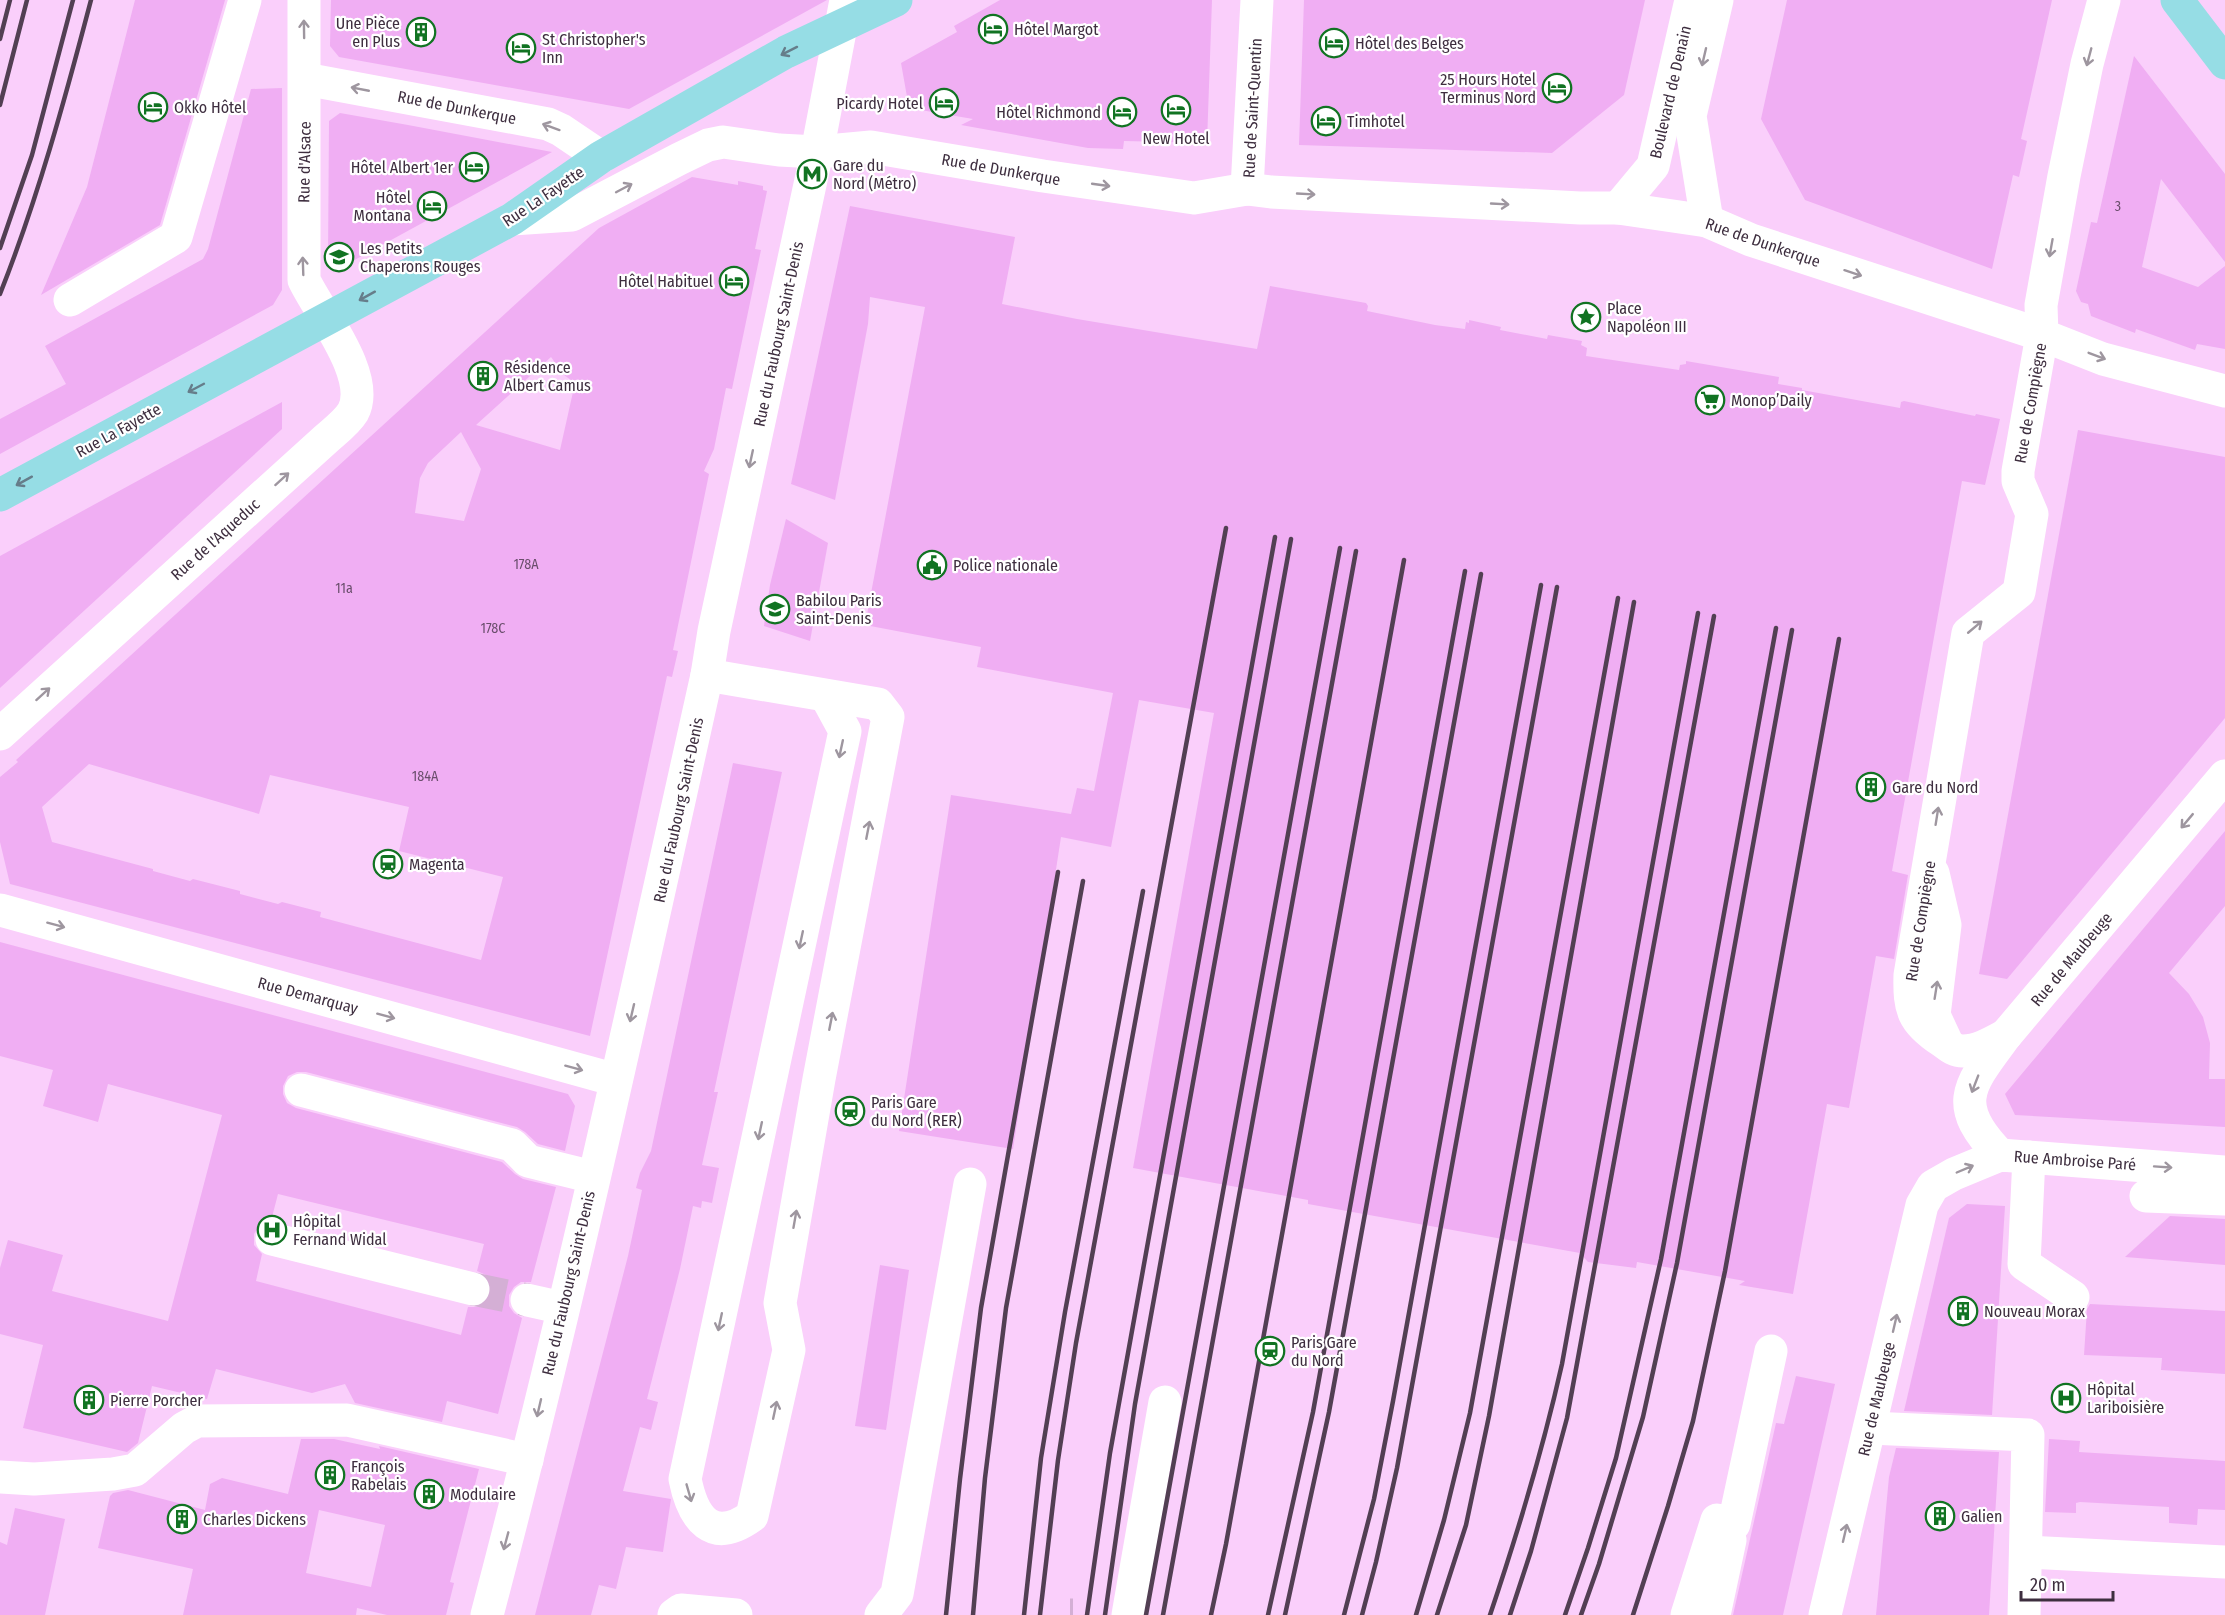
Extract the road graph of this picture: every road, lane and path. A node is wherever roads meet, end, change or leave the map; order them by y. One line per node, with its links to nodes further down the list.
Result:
1 (245, 0): 18 (street)
2 (303, 0): 11 (street, Rue d'Alsace, one-way to 2)
3 (896, 0): 9 (main road, Rue La Fayette)
4 (1257, 0): 14 (street, Rue de Saint-Quentin)
5 (1692, 0): 15 (street, Boulevard de Denain)
6 (1717, 0): 17 (street, Boulevard de Denain, one-way to 17)
7 (2104, 0): 20 (street, Rue de Compiègne, one-way to 20)
8 (2177, 0): 10 (main road)
9 (844, 13): 12 (street, Rue du Faubourg Saint-Denis); 13 (main road, Rue La Fayette, one-way to 13)
10 (2225, 63)
11 (304, 79): 13 (street, Rue de Dunkerque, one-way to 11); 19 (street, Rue d'Alsace, one-way to 11)
12 (817, 152): 14 (street, Rue de Dunkerque, one-way to 14); 16 (street, Rue de Dunkerque, one-way to 12); 23 (street, Rue du Faubourg Saint-Denis, one-way to 23)
13 (601, 157): 16 (main road, Rue La Fayette)
14 (1234, 190): 15 (street, Rue de Dunkerque, one-way to 15)
15 (1618, 208): 17 (street, Rue de Dunkerque)
16 (512, 219): 19 (main road, Rue La Fayette, one-way to 19)
17 (1707, 221): 20 (street, Rue de Dunkerque, one-way to 20)
18 (70, 300)
19 (328, 317): 22 (main road, Rue La Fayette, one-way to 22); 25 (street, Rue de l'Aqueduc, one-way to 19)
20 (2042, 335): 21 (street, Rue de Dunkerque, one-way to 21); 28 (street, Rue de Compiègne, one-way to 20)
21 (2225, 391)
22 (0, 495)
23 (707, 675): 24 (street); 29 (street, Rue du Faubourg Saint-Denis, one-way to 29)
24 (826, 696): 24 (street, one-way to 24)
25 (0, 734)
26 (2225, 776): 28 (street, Rue de Maubeuge, one-way to 28)
27 (0, 910): 29 (street, Rue Demarquay, one-way to 29)
28 (2006, 1035): 31 (street, Rue de Maubeuge, one-way to 31)
29 (616, 1080): 33 (street, Rue du Faubourg Saint-Denis)
30 (301, 1090): 33 (street)
31 (2014, 1156): 32 (street, Rue Ambroise Paré, one-way to 32); 35 (street, Rue Ambroise Paré, one-way to 31); 40 (street)
32 (2225, 1172)
33 (593, 1177): 42 (street, Rue du Faubourg Saint-Denis)
34 (970, 1184): 54 (street)
35 (1933, 1186): 45 (street, Rue de Maubeuge, one-way to 35)
36 (2146, 1196): 37 (street)
37 (2225, 1199)
38 (272, 1239): 39 (street)
39 (473, 1289)
40 (2073, 1297)
41 (527, 1300): 42 (street)
42 (562, 1308): 46 (street, Rue du Faubourg Saint-Denis, one-way to 46)
43 (1771, 1351): 48 (street)
44 (1165, 1402): 55 (street)
45 (1870, 1428): 49 (street); 58 (street, Rue de Maubeuge, one-way to 45)
46 (527, 1460): 47 (street); 51 (street, Rue du Faubourg Saint-Denis, one-way to 51)
47 (0, 1478)
48 (1734, 1524): 56 (street); 57 (street)
49 (2026, 1552): 50 (street); 59 (street)
50 (2225, 1562)
51 (487, 1615)
52 (674, 1615): 53 (street)
53 (736, 1615)
54 (881, 1615)
55 (1128, 1615)
56 (1687, 1615)
57 (1714, 1615)
58 (1825, 1615)
59 (2024, 1615)

